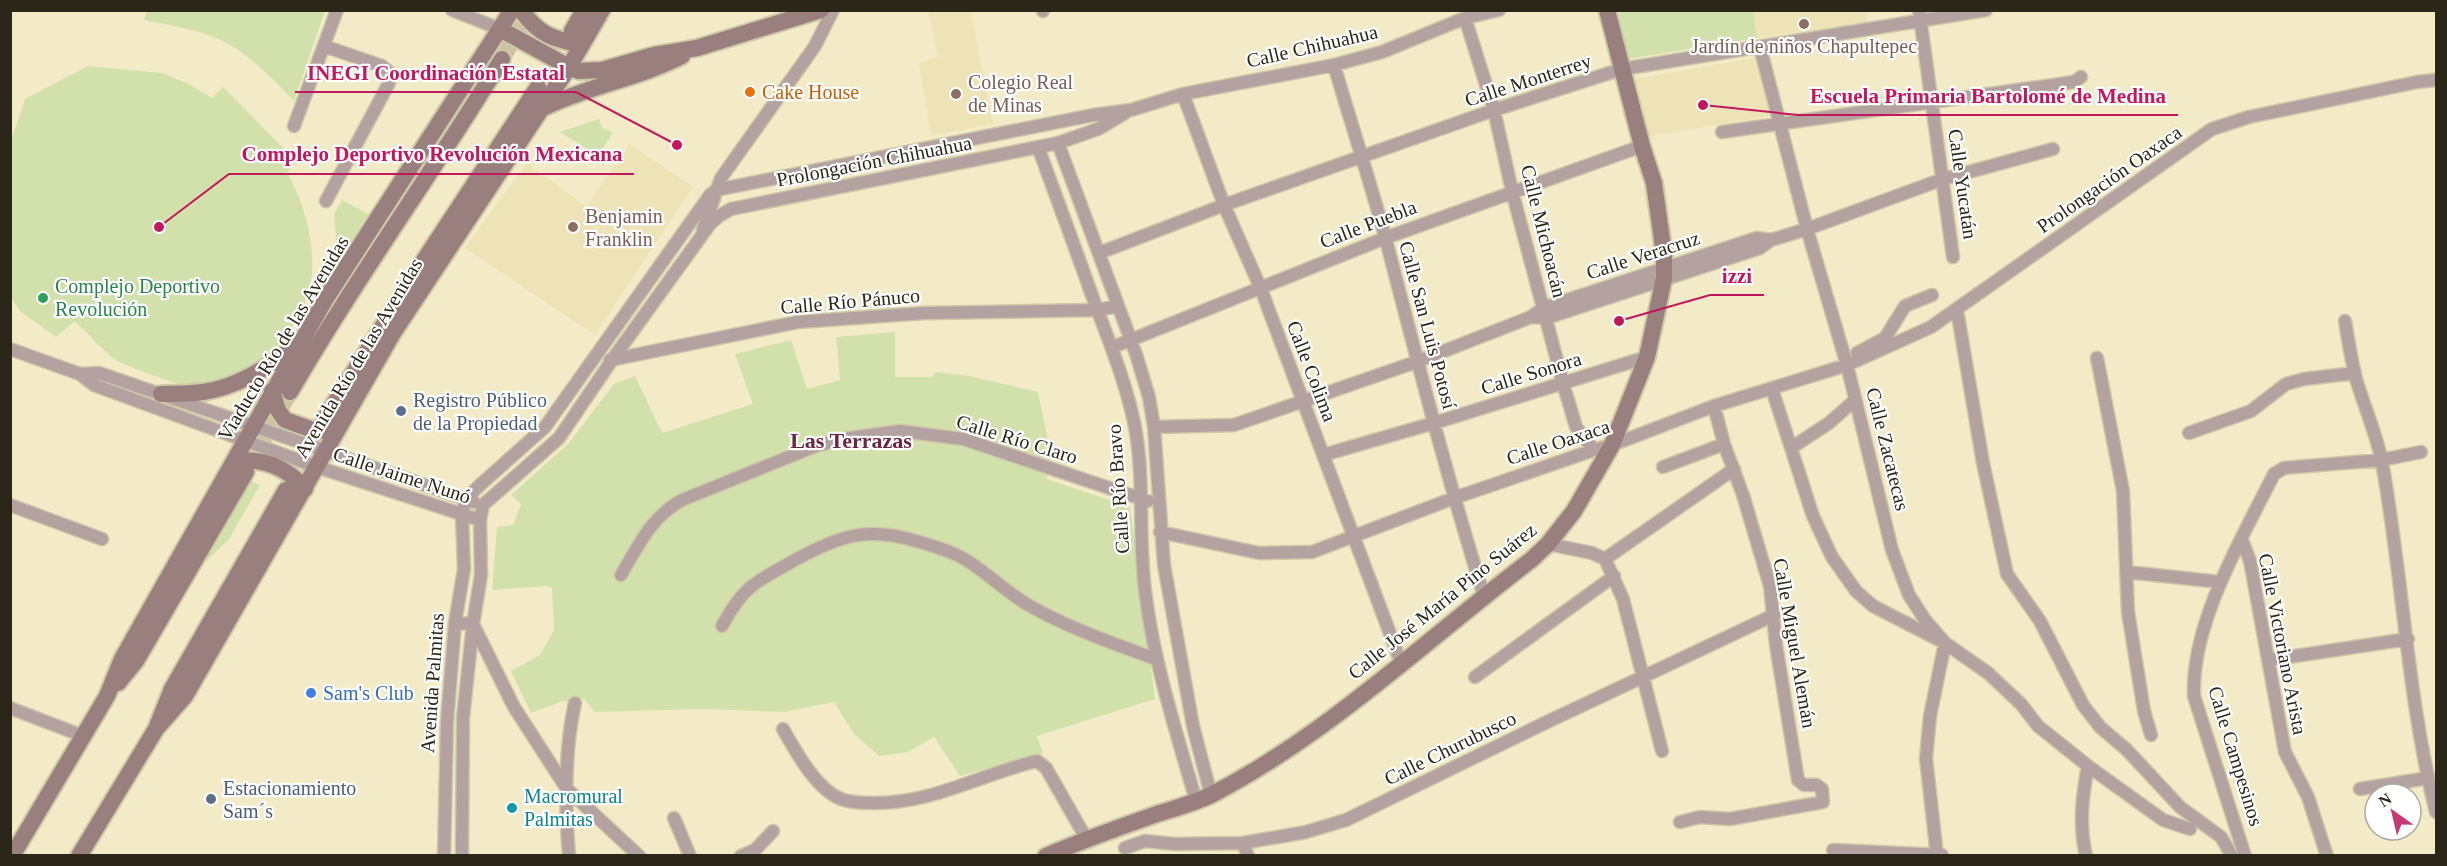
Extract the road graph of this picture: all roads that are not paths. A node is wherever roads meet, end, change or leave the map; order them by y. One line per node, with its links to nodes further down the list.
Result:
1 (337, 10): 17 (street)
2 (452, 10): 14 (street)
3 (512, 10): 14 (main road, Viaducto Río de las Avenidas)
4 (521, 10): 16 (main road)
5 (584, 10): 15 (main road)
6 (602, 10): 16 (main road, Avenida Río de las Avenidas)
7 (821, 10): 19 (main road)
8 (833, 10): 43 (street)
9 (1499, 10): 13 (street, Calle Chihuahua)
10 (1607, 10): 23 (main road, Calle José María Pino Suárez)
11 (1986, 10): 12 (street, Calle Monterrey)
12 (1920, 15): 18 (street, Calle Monterrey); 28 (street, Calle Yucatán)
13 (1465, 18): 21 (street, Calle Chihuahua); 31 (street, Calle Michoacán)
14 (501, 29): 22 (main road); 48 (main road, Viaducto Río de las Avenidas)
15 (572, 31)
16 (582, 45): 22 (main road, Avenida Río de las Avenidas)
17 (324, 46): 33 (street); 45 (street)
18 (1760, 47): 23 (street, Calle Monterrey); 32 (street, Calle Zacatecas)
19 (696, 48): 22 (main road); 29 (main road)
20 (502, 59): 42 (main road, Viaducto Río de las Avenidas)
21 (1334, 65): 27 (street, Calle Chihuahua); 40 (street, Calle San Luis Potosí)
22 (569, 67): 29 (main road, Avenida Río de las Avenidas)
23 (1622, 69): 31 (street, Calle Monterrey); 37 (main road, Calle José María Pino Suárez)
24 (2081, 77): 28 (street)
25 (2436, 80): 62 (street, Prolongación Oaxaca)
26 (538, 87): 46 (main road)
27 (1183, 94): 30 (street, Calle Chihuahua); 47 (street, Calle Colima)
28 (1931, 101): 32 (street); 41 (street, Calle Yucatán)
29 (541, 109): 53 (main road, Avenida Río de las Avenidas)
30 (1131, 110): 34 (street, Calle Chihuahua); 36 (street, Calle Chihuahua)
31 (1494, 110): 40 (street, Calle Monterrey); 44 (street, Calle Michoacán)
32 (1778, 123): 35 (street); 49 (street, Calle Zacatecas)
33 (294, 126)
34 (1018, 130): 43 (street, Prolongación Chihuahua)
35 (1722, 132)
36 (1058, 143): 38 (street, Calle Chihuahua); 54 (street, Calle Río Bravo)
37 (1642, 146): 44 (street, Calle Puebla); 57 (main road, Calle José María Pino Suárez)
38 (1038, 147): 51 (street, Prolongación Chihuahua); 61 (street, Calle Río Bravo)
39 (2053, 149): 41 (street, Calle Veracruz)
40 (1361, 157): 47 (street, Calle Monterrey); 52 (street, Calle San Luis Potosí)
41 (1943, 179): 49 (street, Calle Veracruz); 55 (street, Calle Yucatán)
42 (418, 188): 48 (main road); 50 (main road, Viaducto Río de las Avenidas)
43 (716, 190): 51 (street); 74 (street)
44 (1512, 191): 52 (street, Calle Puebla); 63 (street, Calle Michoacán)
45 (326, 201)
46 (461, 204): 53 (main road); 56 (main road)
47 (1224, 205): 54 (street, Calle Monterrey); 58 (street, Calle Colima)
48 (386, 208): 50 (main road); 66 (main road, Viaducto Río de las Avenidas)
49 (1807, 229): 57 (street, Calle Veracruz); 73 (street, Calle Zacatecas)
50 (386, 238): 80 (main road, Viaducto Río de las Avenidas)
51 (700, 238): 71 (street)
52 (1385, 238): 58 (street, Calle Puebla); 72 (street, Calle San Luis Potosí)
53 (454, 239): 56 (main road); 85 (main road, Avenida Río de las Avenidas)
54 (1099, 253): 60 (street, Calle Río Bravo)
55 (1953, 257)
56 (421, 265): 86 (main road)
57 (1664, 273): 63 (street, Calle Veracruz); 69 (main road, Calle José María Pino Suárez)
58 (1260, 289): 65 (street, Calle Puebla); 83 (street, Calle Colima)
59 (1932, 295): 73 (street)
60 (1118, 306): 61 (street, Calle Río Pánuco); 65 (street, Calle Río Bravo)
61 (1098, 310): 67 (street, Calle Río Bravo); 71 (street, Calle Río Pánuco)
62 (1957, 310): 73 (street, Calle Oaxaca); 169 (street)
63 (1545, 313): 72 (street, Calle Veracruz); 77 (street, Calle Michoacán)
64 (2345, 321): 75 (street)
65 (1131, 340): 67 (street, Calle Puebla); 88 (street, Calle Río Bravo)
66 (301, 341): 79 (main road, Viaducto Río de las Avenidas); 81 (main road)
67 (1113, 347): 106 (street, Calle Río Bravo)
68 (10, 349): 76 (street, Calle Jaime Nunó)
69 (1647, 357): 77 (street, Calle Sonora); 92 (main road, Calle José María Pino Suárez)
70 (2097, 358): 119 (street)
71 (612, 360): 74 (street, Calle Río Pánuco); 110 (street)
72 (1416, 362): 83 (street, Calle Veracruz); 87 (street, Calle San Luis Potosí)
73 (1846, 362): 78 (street, Calle Oaxaca); 82 (street, Calle Zacatecas)
74 (588, 365): 107 (street)
75 (2355, 373): 89 (street); 98 (street)
76 (80, 374): 81 (street, Calle Jaime Nunó); 90 (street, Calle Jaime Nunó)
77 (1563, 383): 87 (street, Calle Sonora); 94 (street, Calle Michoacán)
78 (1772, 389): 84 (street, Calle Oaxaca); 93 (street)
79 (272, 391): 85 (main road); 90 (main road, Viaducto Río de las Avenidas)
80 (290, 392)
81 (161, 394): 90 (street, Calle Jaime Nunó)
82 (1856, 400): 93 (street); 129 (street, Calle Zacatecas)
83 (1302, 401): 88 (street, Calle Veracruz); 97 (street, Calle Colima)
84 (1714, 406): 91 (street, Calle Miguel Alemán); 92 (street, Calle Oaxaca)
85 (343, 418): 95 (main road, Avenida Río de las Avenidas)
86 (324, 420)
87 (1434, 423): 97 (street, Calle Sonora); 105 (street, Calle San Luis Potosí)
88 (1154, 427): 108 (street, Calle Río Bravo)
89 (2189, 433)
90 (250, 434): 95 (street, Calle Jaime Nunó); 99 (main road, Viaducto Río de las Avenidas); 100 (street, Calle Jaime Nunó)
91 (1724, 444): 101 (street); 102 (street, Calle Miguel Alemán)
92 (1612, 445): 94 (street, Calle Oaxaca); 117 (main road, Calle José María Pino Suárez)
93 (1791, 448): 129 (street)
94 (1594, 450): 105 (street, Calle Oaxaca)
95 (326, 451): 100 (main road, Avenida Río de las Avenidas); 107 (street, Calle Jaime Nunó)
96 (2421, 452): 98 (street, Calle Campesinos)
97 (1323, 454): 114 (street, Calle Colima)
98 (2381, 460): 116 (street, Calle Campesinos); 128 (street)
99 (240, 467): 104 (main road); 140 (main road, Viaducto Río de las Avenidas)
100 (317, 467): 104 (main road, Avenida Río de las Avenidas); 111 (street, Calle Jaime Nunó)
101 (1663, 467)
102 (1734, 469): 118 (street); 124 (street, Calle Miguel Alemán)
103 (286, 489): 137 (main road)
104 (305, 489): 137 (main road, Avenida Río de las Avenidas)
105 (1454, 498): 114 (street, Calle Oaxaca); 123 (street, Calle San Luis Potosí)
106 (1142, 499): 108 (street, Calle Río Claro); 120 (street, Calle Río Claro); 130 (street, Calle Río Bravo)
107 (466, 500): 110 (street, Calle Jaime Nunó); 111 (street, Avenida Palmitas)
108 (1160, 504): 113 (street, Calle Río Bravo)
109 (10, 505): 115 (street)
110 (483, 505): 112 (street, Avenida Palmitas)
111 (462, 514): 112 (street, Calle Jaime Nunó); 125 (street, Avenida Palmitas)
112 (480, 520): 126 (street, Avenida Palmitas)
113 (1161, 532): 114 (street, Calle Oaxaca); 146 (street, Calle Río Bravo)
114 (1352, 537): 132 (street, Calle Colima)
115 (102, 539)
116 (2242, 540): 122 (street, Calle Campesinos); 131 (street, Calle Victoriano Arista)
117 (1548, 544): 118 (street); 123 (main road, Calle José María Pino Suárez)
118 (1605, 559): 121 (street)
119 (2127, 572): 122 (street); 139 (street)
120 (621, 575)
121 (1614, 576): 133 (street); 134 (street)
122 (2220, 582): 170 (street, Calle Campesinos)
123 (1484, 596): 132 (main road, Calle José María Pino Suárez)
124 (1774, 615): 133 (street, Calle Churubusco); 149 (street, Calle Miguel Alemán)
125 (455, 623): 126 (street); 159 (street, Avenida Palmitas)
126 (473, 624): 144 (street); 160 (street, Avenida Palmitas)
127 (722, 626): 130 (street)
128 (2408, 639): 131 (street); 143 (street)
129 (1945, 643): 142 (street); 167 (street)
130 (1156, 659): 146 (street, Calle Río Bravo)
131 (2269, 660): 171 (street, Calle Victoriano Arista)
132 (1401, 663): 146 (main road, Calle José María Pino Suárez)
133 (1644, 675): 141 (street); 154 (street, Calle Churubusco)
134 (1475, 677)
135 (575, 703): 144 (street)
136 (10, 708): 140 (street)
137 (156, 729): 158 (main road)
138 (783, 729): 153 (street)
139 (2151, 735)
140 (83, 736): 157 (main road, Viaducto Río de las Avenidas)
141 (1662, 751)
142 (2088, 766): 150 (street); 168 (street)
143 (2428, 778): 145 (street); 147 (street)
144 (567, 789): 161 (street); 162 (street)
145 (2360, 789)
146 (1203, 798): 152 (main road, Calle José María Pino Suárez)
147 (2436, 812)
148 (674, 818): 163 (street)
149 (1680, 822)
150 (2190, 829)
151 (773, 831): 164 (street)
152 (1108, 831): 153 (main road, Calle José María Pino Suárez); 156 (street)
153 (1086, 838): 165 (main road, Calle José María Pino Suárez)
154 (1243, 843): 156 (street, Calle Churubusco); 166 (street)
155 (1833, 850): 167 (street)
156 (1128, 852)
157 (12, 855)
158 (79, 855)
159 (444, 855)
160 (462, 855)
161 (569, 855)
162 (639, 855)
163 (690, 855)
164 (741, 855)
165 (1046, 855)
166 (1248, 855)
167 (1939, 855)
168 (2086, 855)
169 (2232, 855)
170 (2245, 855)
171 (2327, 855)

